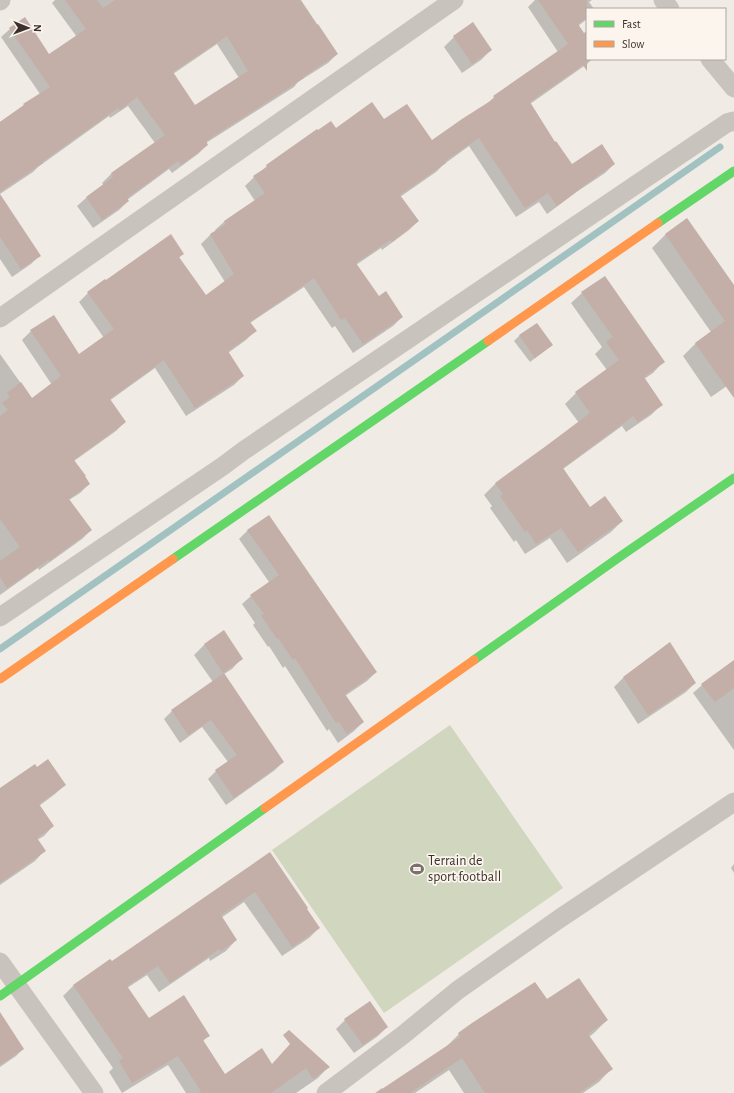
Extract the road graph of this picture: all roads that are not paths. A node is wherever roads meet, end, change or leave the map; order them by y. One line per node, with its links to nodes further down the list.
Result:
1 (454, 0): 8 (street)
2 (663, 0): 3 (street)
3 (669, 8)
4 (711, 60): 5 (street)
5 (734, 88)
6 (734, 121): 10 (street)
7 (734, 172): 11 (street)
8 (0, 318)
9 (734, 478): 14 (street)
10 (0, 617)
11 (0, 679)
12 (734, 802): 17 (street)
13 (0, 962): 14 (street)
14 (16, 985): 15 (street); 16 (street)
15 (0, 996)
16 (94, 1093)
17 (326, 1093)

